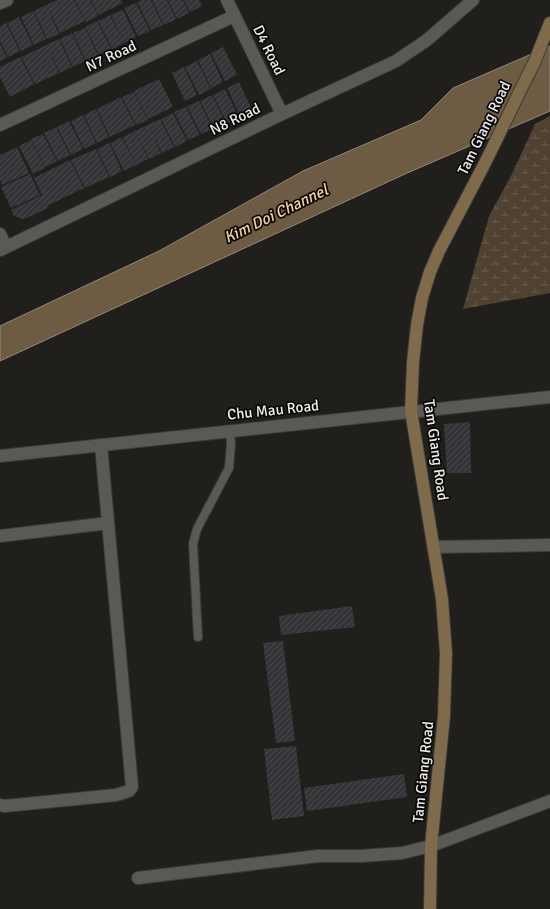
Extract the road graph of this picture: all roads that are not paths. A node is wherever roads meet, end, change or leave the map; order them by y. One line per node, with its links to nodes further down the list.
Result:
1 (7, 0): 4 (street)
2 (227, 0): 5 (street, D4 Road)
3 (473, 0): 7 (street, N8 Road)
4 (0, 3)
5 (234, 16): 7 (street, D4 Road); 8 (street, N7 Road)
6 (550, 23): 12 (main road, Tam Giang Road)
7 (282, 114): 10 (street, N8 Road)
8 (0, 125)
9 (0, 234): 10 (street)
10 (3, 249)
11 (550, 397): 12 (street, Chu Mau Road)
12 (411, 411): 13 (street, Chu Mau Road); 19 (main road, Tam Giang Road)
13 (230, 431): 14 (street, Chu Mau Road); 20 (lane)
14 (102, 445): 15 (street, Chu Mau Road); 16 (street)
15 (0, 456)
16 (108, 523): 17 (street); 22 (street)
17 (0, 536)
18 (550, 545): 19 (street)
19 (434, 547): 23 (main road, Tam Giang Road)
20 (198, 637)
21 (550, 801): 23 (street)
22 (0, 805)
23 (431, 846): 24 (street); 25 (main road, Tam Giang Road)
24 (138, 878)
25 (430, 909)

